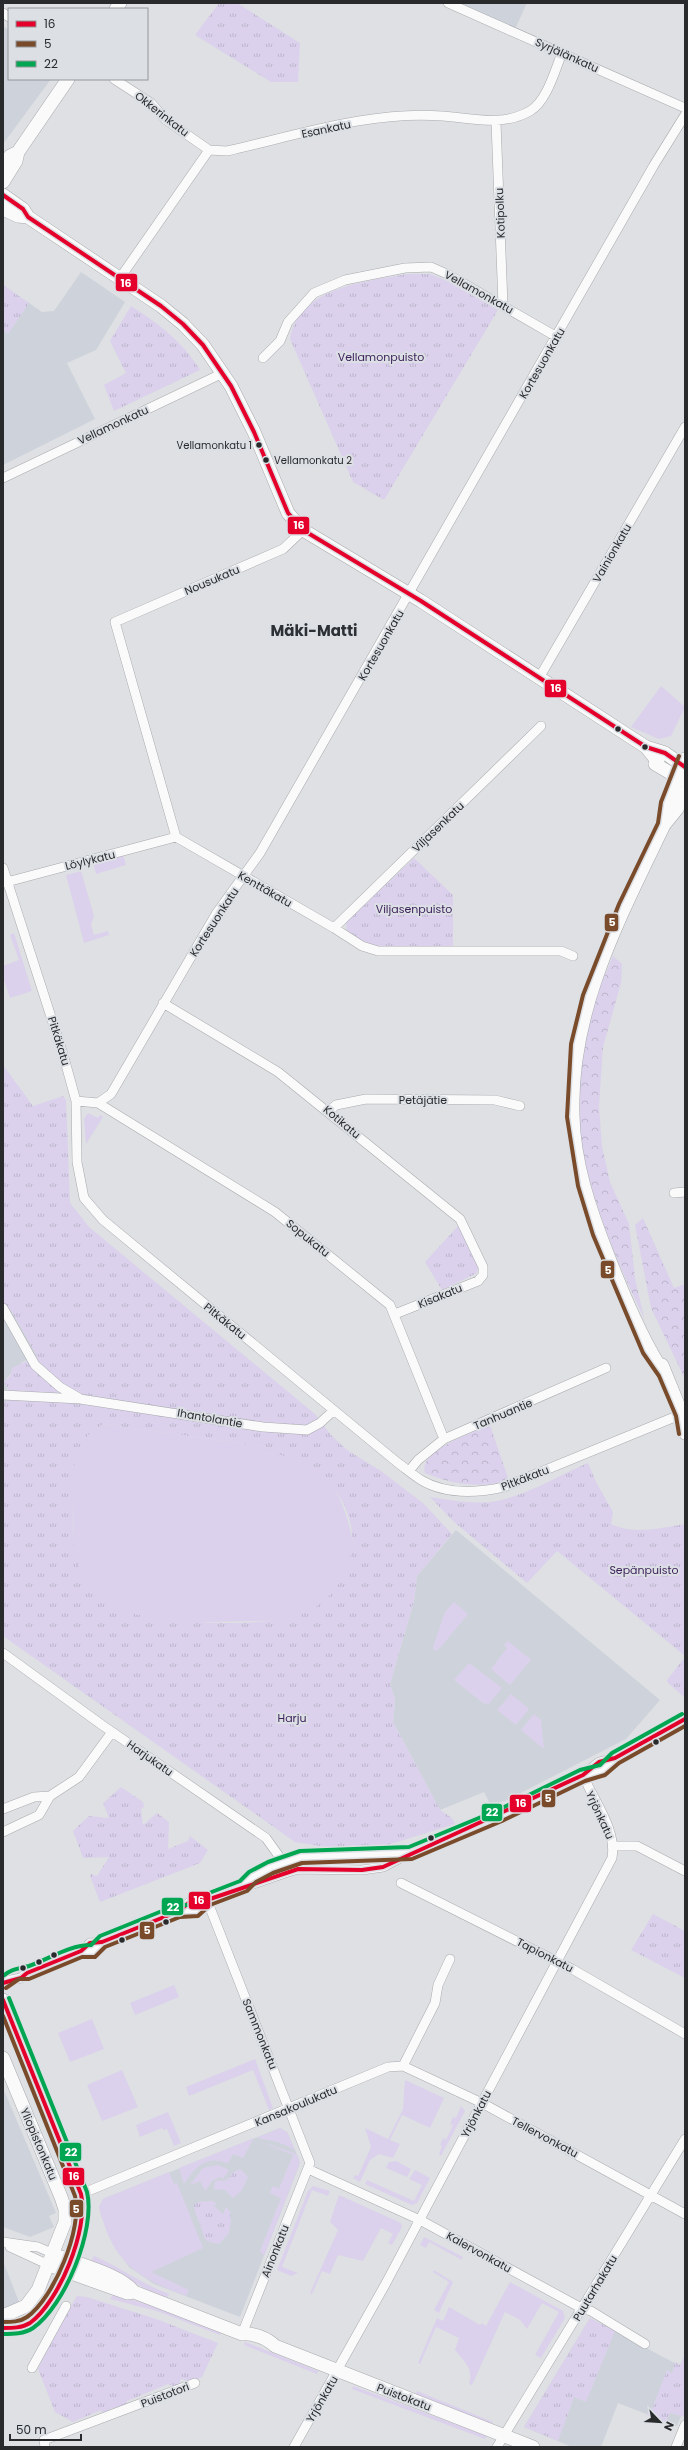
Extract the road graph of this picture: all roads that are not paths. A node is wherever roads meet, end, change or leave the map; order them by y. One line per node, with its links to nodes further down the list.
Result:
1 (448, 3): 2 (street, Syrjälänkatu)
2 (562, 53): 5 (street, Syrjälänkatu); 7 (street, Esankatu)
3 (67, 80): 9 (main road)
4 (116, 80): 8 (street, Okkerinkatu)
5 (685, 108)
6 (685, 115): 17 (street, Kortesuonkatu)
7 (496, 122): 8 (street, Esankatu); 16 (street, Kotipolku)
8 (209, 150): 15 (street)
9 (18, 152): 10 (main road); 11 (main road)
10 (3, 164)
11 (3, 182)
12 (3, 195): 14 (main road)
13 (3, 209): 14 (main road)
14 (28, 217): 15 (main road)
15 (120, 278): 19 (main road)
16 (503, 305): 17 (street, Vellamonkatu); 18 (street, Vellamonkatu)
17 (557, 337): 23 (street, Kortesuonkatu)
18 (263, 358)
19 (223, 373): 21 (street, Vellamonkatu); 22 (main road)
20 (685, 427): 24 (street, Vainionkatu)
21 (3, 478)
22 (304, 530): 23 (main road); 29 (street, Nousukatu)
23 (409, 593): 24 (main road); 31 (street, Kortesuonkatu)
24 (539, 678): 26 (main road)
25 (541, 726): 33 (street, Viljasenkatu)
26 (683, 770): 28 (main road)
27 (685, 792): 28 (main road)
28 (664, 825): 49 (main road)
29 (176, 837): 31 (street, Kenttäkatu); 32 (street, Löylykatu)
30 (3, 868): 32 (street, Pitkäkatu)
31 (243, 876): 33 (street, Kenttäkatu); 35 (street, Kortesuonkatu)
32 (5, 882): 36 (street, Pitkäkatu)
33 (334, 928): 34 (street, Kenttäkatu)
34 (573, 956)
35 (163, 1003): 37 (street, Kortesuonkatu); 39 (street, Kotikatu)
36 (76, 1101): 37 (street); 48 (street, Pitkäkatu)
37 (98, 1103): 44 (street, Sopukatu)
38 (520, 1106): 39 (street, Petäjätie)
39 (329, 1111): 42 (street, Kotikatu)
40 (685, 1192): 41 (street)
41 (674, 1193)
42 (483, 1276): 44 (street, Kisakatu)
43 (3, 1308): 47 (street, Ihantolantie)
44 (395, 1314): 51 (street, Sopukatu)
45 (606, 1368): 51 (street, Tanhuantie)
46 (3, 1395): 47 (street, Ihantolantie)
47 (80, 1399): 48 (street, Ihantolantie)
48 (333, 1411): 52 (street, Pitkäkatu)
49 (683, 1416): 50 (main road); 52 (street, Pitkäkatu)
50 (685, 1434)
51 (444, 1439): 52 (street, Tanhuantie)
52 (409, 1471)
53 (3, 1653): 55 (street, Harjukatu)
54 (685, 1719): 56 (street)
55 (112, 1732): 57 (street); 62 (street, Harjukatu)
56 (583, 1775): 60 (street, Yrjönkatu); 61 (street)
57 (50, 1796): 58 (street); 59 (street)
58 (3, 1809)
59 (3, 1832)
60 (614, 1846): 63 (street); 69 (street, Yrjönkatu)
61 (410, 1853): 62 (street); 64 (street)
62 (283, 1863): 64 (street, Harjukatu); 66 (street)
63 (685, 1872)
64 (285, 1873): 66 (street)
65 (400, 1883): 69 (street, Tapionkatu)
66 (244, 1886): 67 (street)
67 (207, 1900): 70 (street); 76 (street, Sammonkatu)
68 (450, 1959): 74 (street)
69 (559, 1961): 72 (street, Tapionkatu); 75 (street, Yrjönkatu)
70 (5, 1982)
71 (3, 2000): 79 (main road, Yliopistonkatu)
72 (685, 2034)
73 (3, 2058): 84 (main road, Yliopistonkatu)
74 (403, 2066): 75 (street, Tellervonkatu); 76 (street, Kansakoulukatu)
75 (482, 2103): 80 (street, Tellervonkatu); 82 (street, Yrjönkatu)
76 (290, 2109): 78 (street, Sammonkatu); 79 (street, Kansakoulukatu)
77 (685, 2139): 80 (street, Puutarhakatu)
78 (308, 2169): 82 (street, Kalervonkatu); 90 (street, Ainonkatu)
79 (81, 2194): 85 (main road, Yliopistonkatu)
80 (652, 2195): 81 (street, Tellervonkatu); 87 (street, Puutarhakatu)
81 (685, 2214)
82 (420, 2220): 87 (street, Kalervonkatu); 93 (street, Yrjönkatu)
83 (3, 2242): 84 (street, Puistokatu)
84 (52, 2260): 85 (main road, Puistokatu); 88 (main road, Yliopistonkatu)
85 (66, 2266): 89 (main road, Yliopistonkatu); 90 (main road, Puistokatu)
86 (66, 2306): 92 (street)
87 (583, 2309): 91 (street, Kalervonkatu); 96 (street, Puutarhakatu)
88 (3, 2316)
89 (3, 2328)
90 (242, 2334): 93 (main road, Puistokatu)
91 (645, 2344)
92 (32, 2368)
93 (338, 2371): 96 (main road, Puistokatu); 98 (street, Yrjönkatu)
94 (195, 2383): 97 (street, Puistotori)
95 (685, 2425): 100 (street)
96 (504, 2436): 99 (main road, Puistokatu)
97 (45, 2444)
98 (294, 2447)
99 (533, 2447)
100 (676, 2447)

